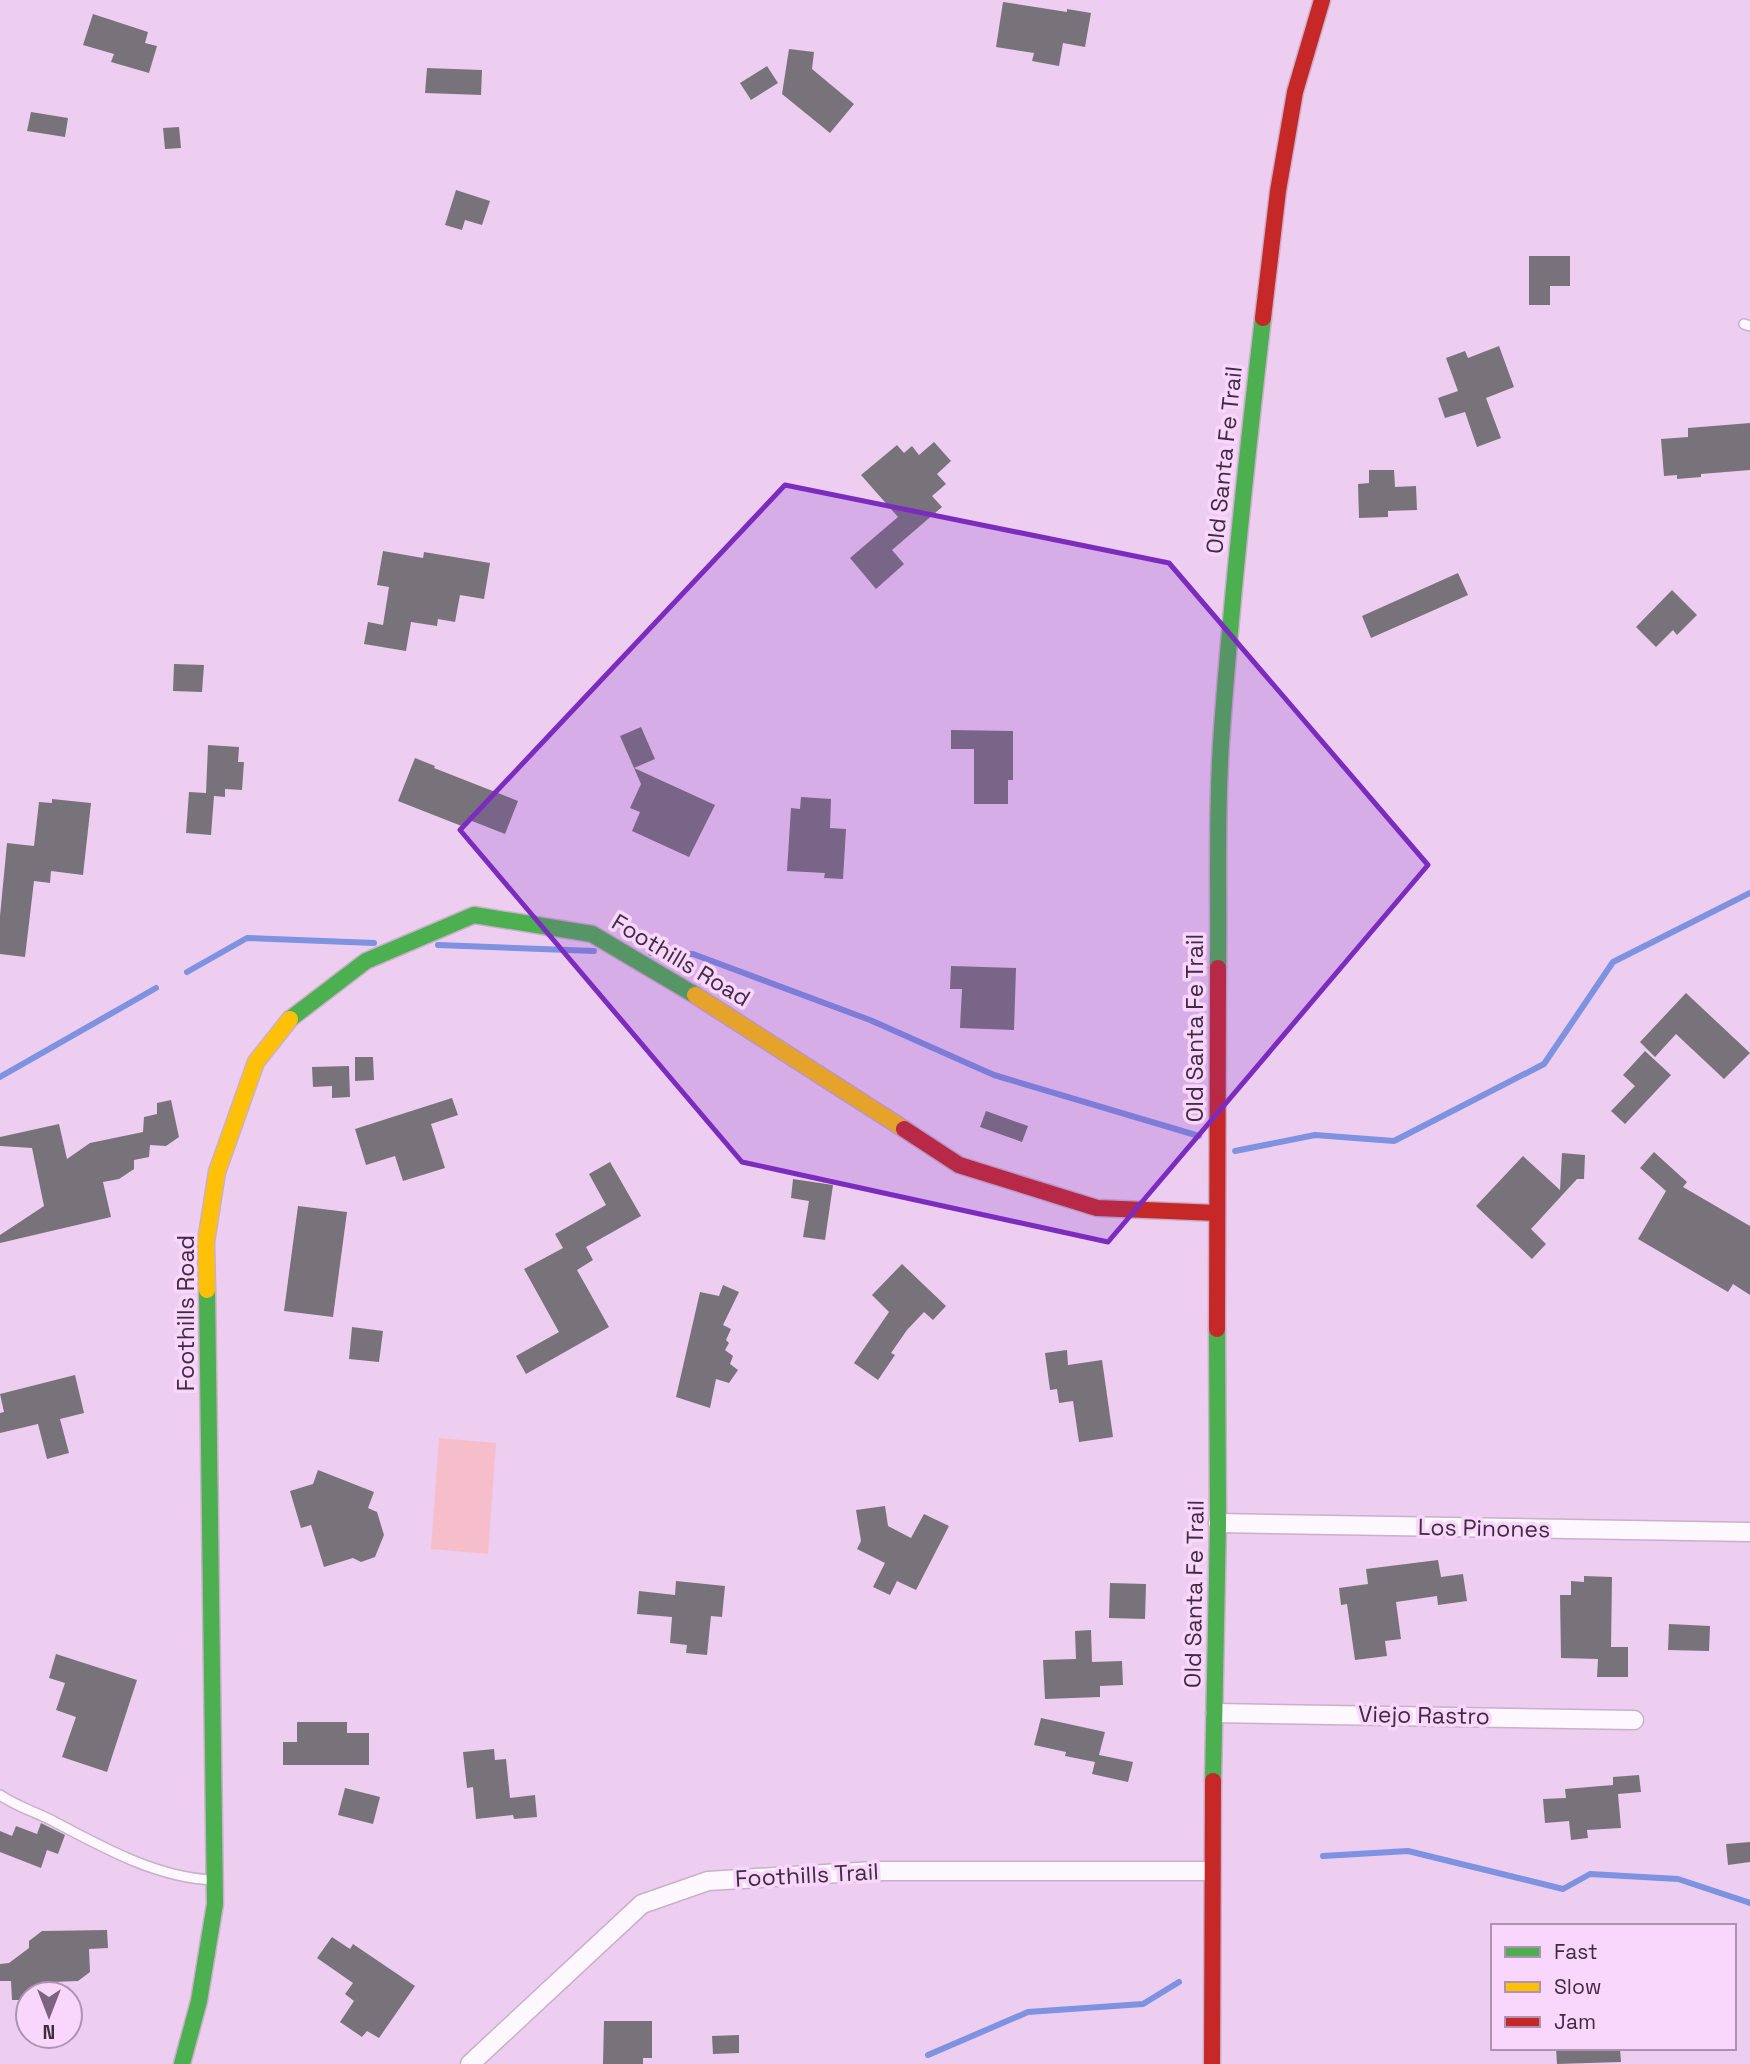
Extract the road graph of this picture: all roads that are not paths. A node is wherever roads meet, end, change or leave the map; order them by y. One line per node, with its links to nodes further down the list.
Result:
1 (1322, 0): 2 (street, Old Santa Fe Trail)
2 (1217, 1213): 3 (street, Old Santa Fe Trail); 9 (street, Foothills Road)
3 (1218, 1523): 4 (street, Los Pinones); 5 (street, Old Santa Fe Trail)
4 (1750, 1531)
5 (1215, 1713): 6 (street, Viejo Rastro); 8 (street, Old Santa Fe Trail)
6 (1634, 1720)
7 (0, 1795): 9 (lane)
8 (1211, 1871): 11 (street, Foothills Trail); 12 (street, Old Santa Fe Trail)
9 (215, 1880): 10 (street, Foothills Road)
10 (182, 2064)
11 (470, 2064)
12 (1212, 2064)

